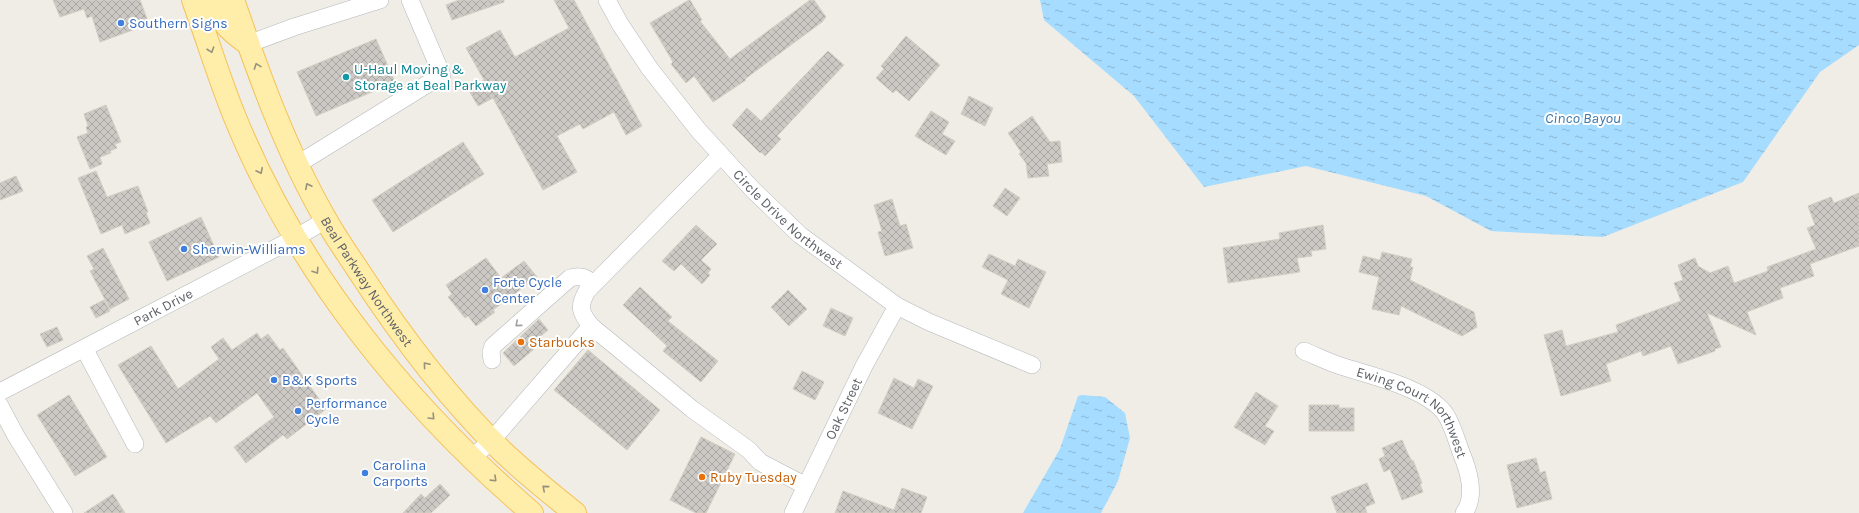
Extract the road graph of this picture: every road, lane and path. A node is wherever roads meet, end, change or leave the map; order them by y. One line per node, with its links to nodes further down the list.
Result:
1 (193, 0): 11 (main road, one-way to 11)
2 (214, 0): 7 (main road)
3 (233, 0): 7 (main road, Beal Parkway Northwest)
4 (380, 0): 7 (street)
5 (410, 0): 9 (street)
6 (607, 0): 8 (street, Circle Drive Northwest)
7 (248, 44): 9 (main road, Beal Parkway Northwest, one-way to 7)
8 (720, 155): 12 (street); 13 (street, Circle Drive Northwest)
9 (298, 164): 10 (main road, Beal Parkway Northwest, one-way to 9)
10 (326, 220): 11 (street, Park Drive); 22 (main road, Beal Parkway Northwest, one-way to 10)
11 (295, 238): 15 (street, Park Drive); 19 (main road, one-way to 19)
12 (593, 284): 14 (street); 17 (street, one-way to 17)
13 (897, 306): 18 (street, Circle Drive Northwest); 25 (street, Oak Street)
14 (591, 326): 22 (street); 25 (street)
15 (85, 350): 20 (street, Park Drive); 23 (street)
16 (1304, 351): 30 (street, Ewing Court Northwest)
17 (492, 360)
18 (1032, 365)
19 (394, 375): 22 (main road); 24 (main road, one-way to 24)
20 (0, 392)
21 (0, 406): 26 (street)
22 (492, 440): 24 (street); 28 (main road, Beal Parkway Northwest, one-way to 22)
23 (134, 444)
24 (472, 458): 27 (main road, one-way to 27)
25 (806, 486): 29 (street, Oak Street)
26 (64, 513)
27 (532, 513)
28 (576, 513)
29 (793, 513)
30 (1464, 513)

